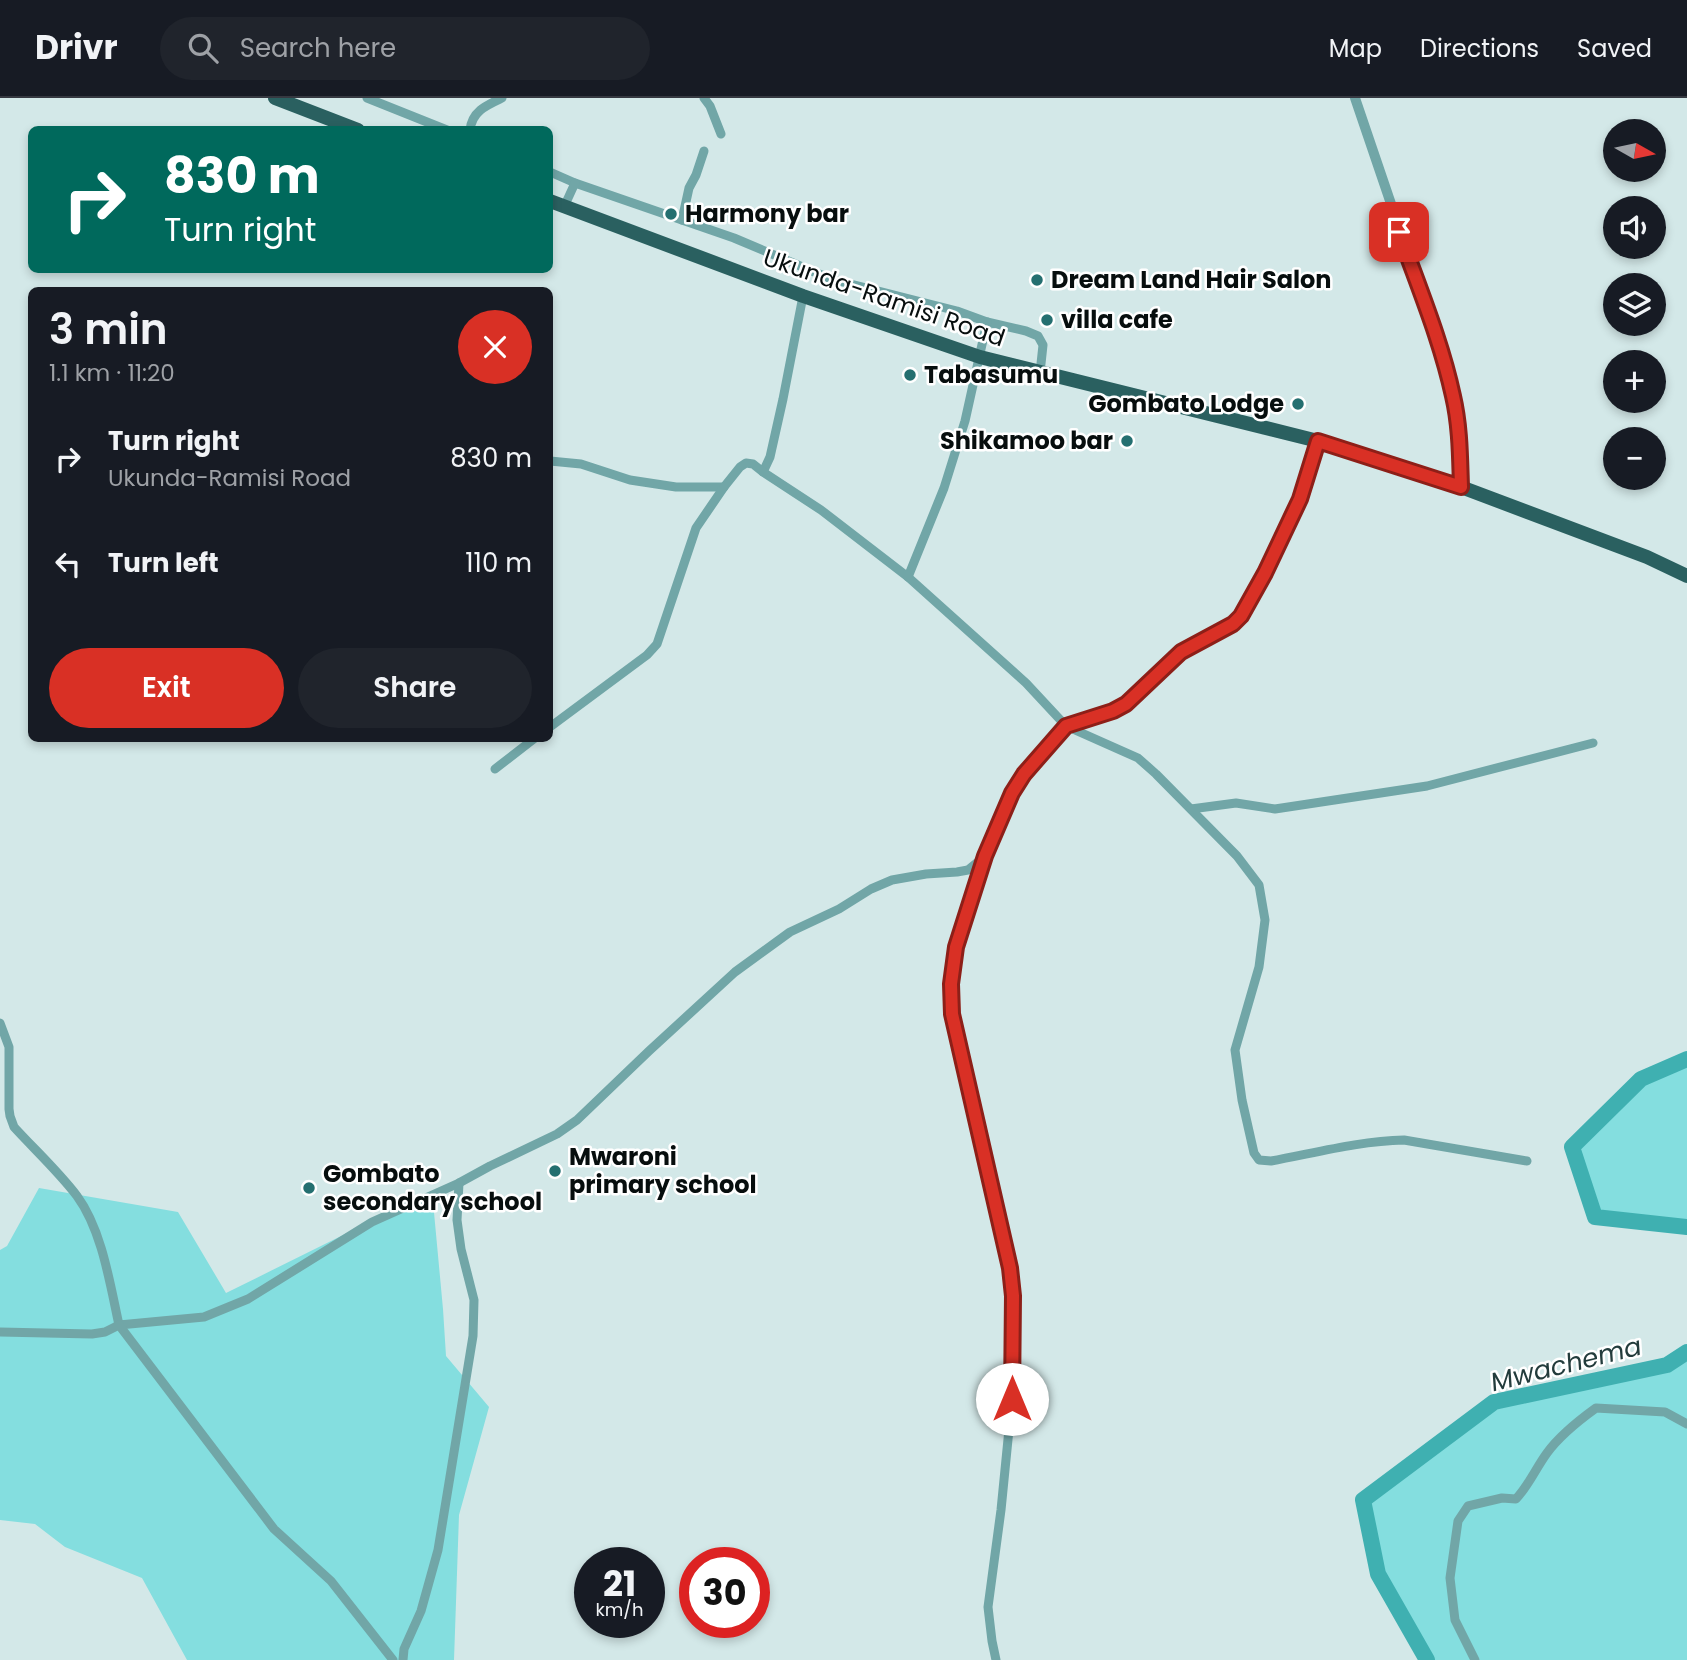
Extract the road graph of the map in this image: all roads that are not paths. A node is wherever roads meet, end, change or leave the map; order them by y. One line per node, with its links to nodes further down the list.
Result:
1 (275, 98): 6 (highway)
2 (367, 98): 7 (street)
3 (502, 98): 8 (street)
4 (704, 98): 9 (street)
5 (1355, 98): 24 (street)
6 (348, 126)
7 (437, 126)
8 (470, 126)
9 (721, 134)
10 (704, 151): 15 (street)
11 (553, 173): 12 (street)
12 (575, 184): 14 (street); 15 (street)
13 (553, 202): 14 (highway, Ukunda-Ramisi Road)
14 (564, 206): 16 (highway, Ukunda-Ramisi Road)
15 (682, 220): 17 (street)
16 (803, 296): 18 (highway, Ukunda-Ramisi Road); 22 (street)
17 (987, 322): 18 (street); 19 (street)
18 (980, 357): 19 (highway, Ukunda-Ramisi Road); 26 (street)
19 (1040, 373): 20 (highway, Ukunda-Ramisi Road)
20 (1318, 441): 24 (highway, Ukunda-Ramisi Road); 28 (street)
21 (553, 461): 23 (street)
22 (763, 472): 23 (street); 26 (street)
23 (724, 487): 27 (street)
24 (1461, 487): 25 (highway, Ukunda-Ramisi Road)
25 (1687, 576)
26 (908, 577): 28 (street)
27 (553, 725)
28 (1066, 726): 32 (street); 33 (street)
29 (530, 742): 31 (street)
30 (1593, 743): 32 (street)
31 (495, 769)
32 (1191, 809): 35 (street)
33 (985, 856): 36 (street); 42 (street)
34 (0, 1023): 37 (street)
35 (1527, 1161)
36 (459, 1183): 37 (street); 41 (street)
37 (119, 1325): 38 (street); 40 (street)
38 (0, 1332)
39 (1687, 1424): 43 (street)
40 (393, 1660)
41 (403, 1660)
42 (996, 1660)
43 (1475, 1660)

